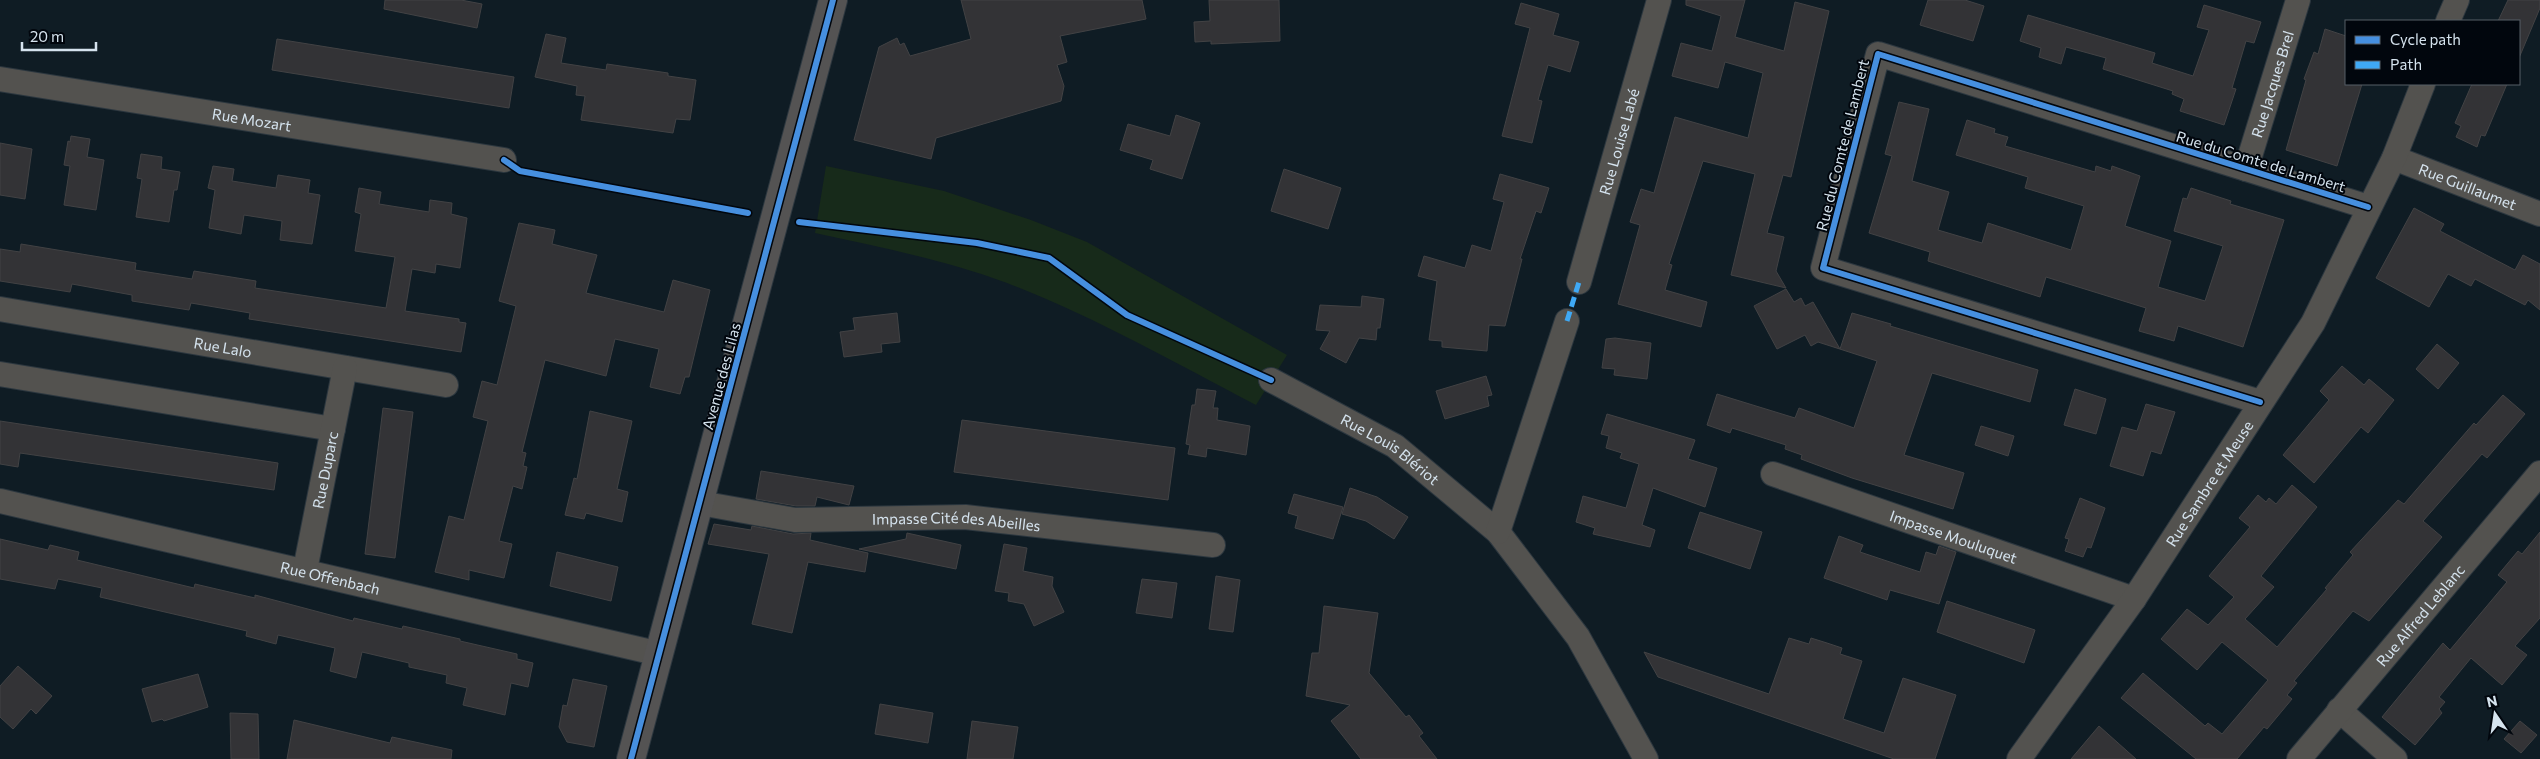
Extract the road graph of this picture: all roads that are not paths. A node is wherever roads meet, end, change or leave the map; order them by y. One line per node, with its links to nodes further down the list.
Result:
1 (833, 0): 25 (street, Avenue des Lilas)
2 (1659, 0): 13 (street, Rue Louise Labé)
3 (2298, 0): 10 (street, Rue Jacques Brel)
4 (2456, 0): 5 (street)
5 (2448, 20)
6 (0, 79): 9 (street, Rue Mozart)
7 (2423, 85): 8 (street, Rue Sambre et Meuse)
8 (2394, 158): 11 (street, Rue Sambre et Meuse); 12 (street, Rue Guillaumet)
9 (504, 160)
10 (2246, 169): 11 (street, Rue du Comte de Lambert); 20 (street, Rue du Comte de Lambert)
11 (2368, 207): 20 (street, Rue Sambre et Meuse)
12 (2540, 214)
13 (1579, 282)
14 (0, 308): 16 (street, Rue Lalo)
15 (1567, 321): 26 (street)
16 (344, 368): 19 (street, Rue Lalo); 21 (street, Rue Duparc)
17 (0, 374): 21 (street)
18 (1271, 380): 26 (street, Rue Louis Blériot)
19 (446, 385)
20 (2260, 402): 29 (street, Rue Sambre et Meuse)
21 (333, 429): 28 (street, Rue Duparc)
22 (2540, 473): 31 (street, Rue Alfred Leblanc)
23 (1773, 474): 29 (street, Impasse Mouluquet)
24 (0, 502): 28 (street, Rue Offenbach)
25 (700, 503): 27 (street, Impasse Cité des Abeilles); 30 (street, Avenue des Lilas)
26 (1498, 532): 33 (street, Rue Louis Blériot)
27 (1213, 545)
28 (305, 570): 30 (street, Rue Offenbach)
29 (2134, 599): 34 (street, Rue Sambre et Meuse)
30 (660, 654): 32 (street, Avenue des Lilas)
31 (2339, 710): 35 (street, Rue Alfred Leblanc); 36 (street)
32 (631, 759)
33 (1646, 759)
34 (2019, 759)
35 (2299, 759)
36 (2395, 759)

